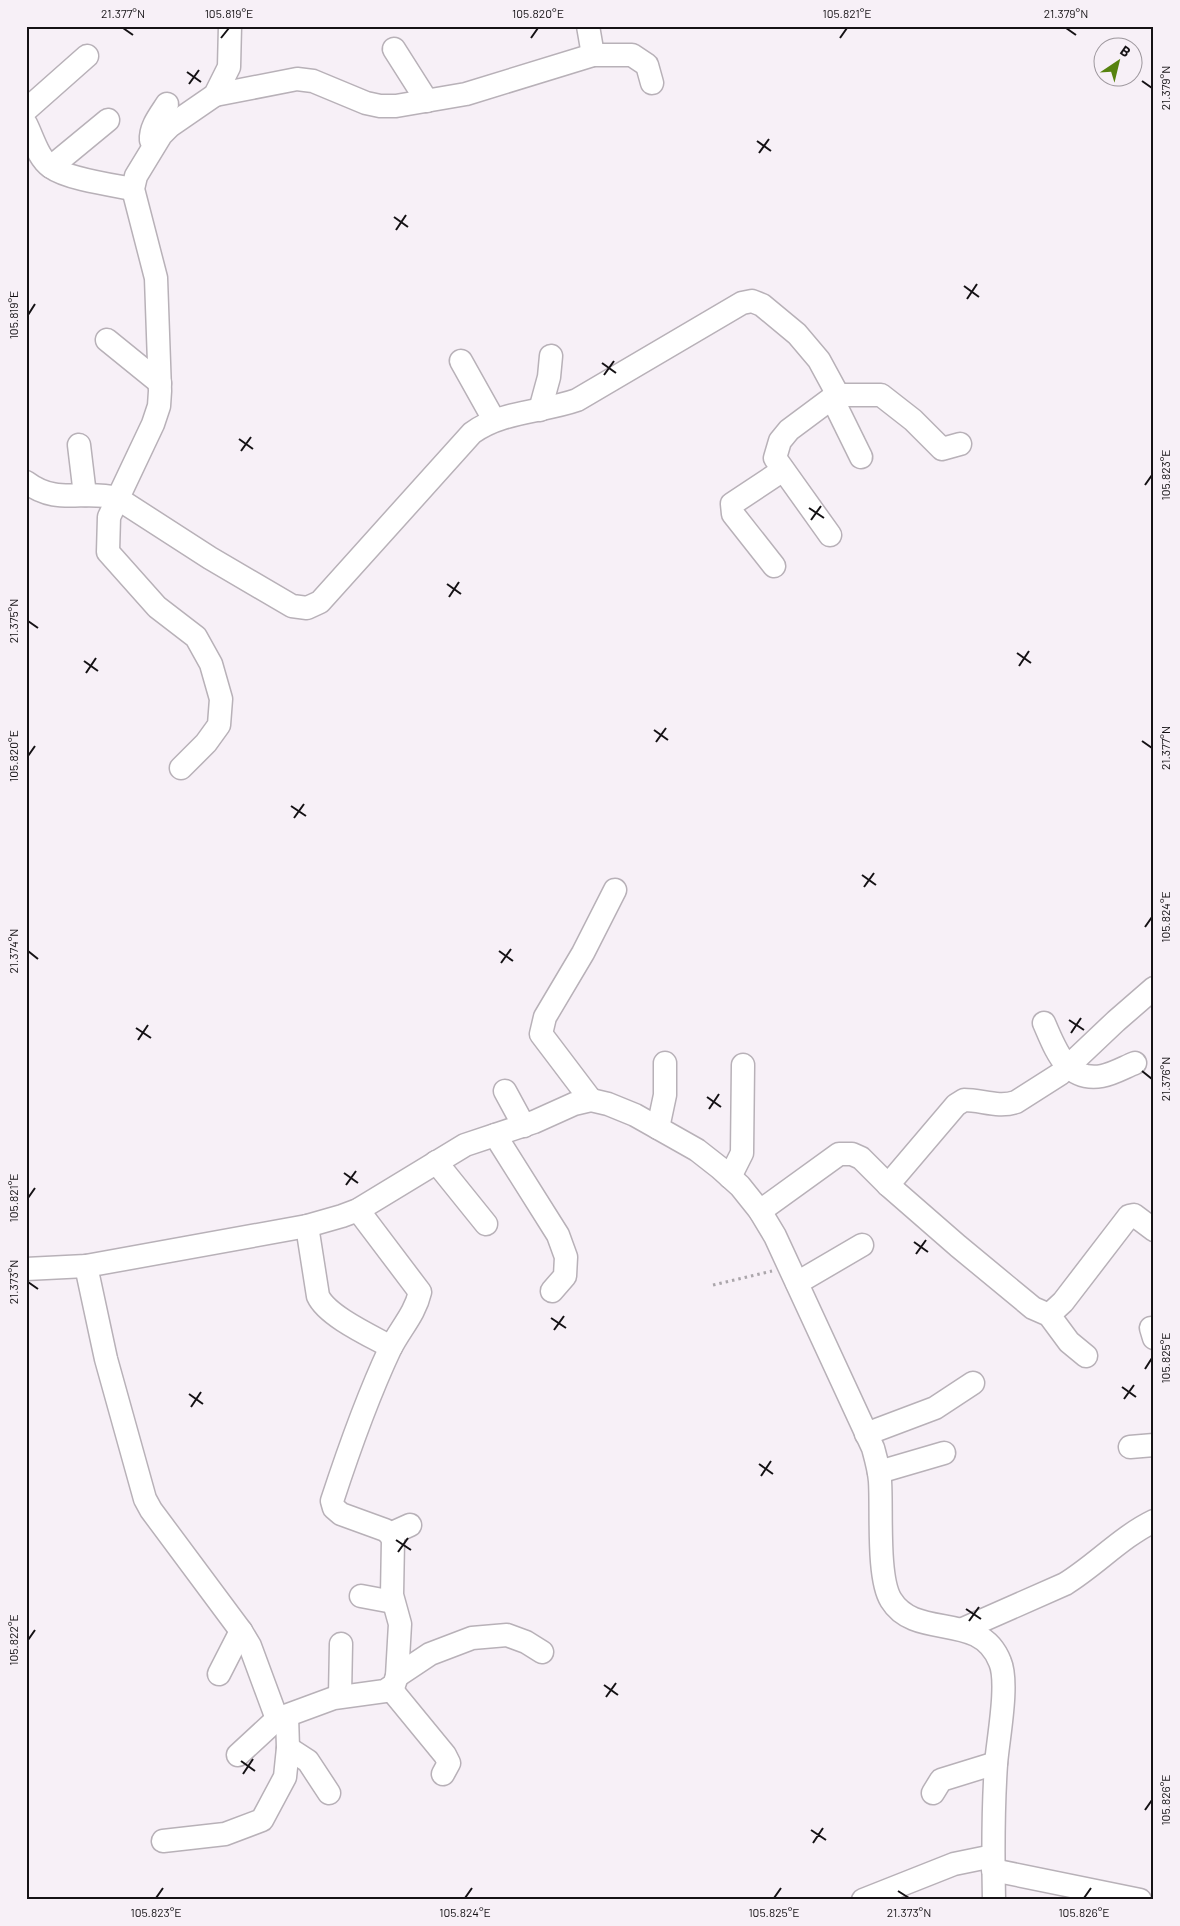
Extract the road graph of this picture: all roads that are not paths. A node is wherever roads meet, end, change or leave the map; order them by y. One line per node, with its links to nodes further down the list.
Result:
1 (230, 26): 7 (street)
2 (588, 26): 4 (street)
3 (394, 49): 8 (street)
4 (593, 55): 6 (street); 8 (street)
5 (87, 56): 10 (street)
6 (652, 83)
7 (215, 95): 8 (street); 13 (street)
8 (427, 101)
9 (167, 104): 13 (street)
10 (26, 110)
11 (108, 120): 14 (street)
12 (26, 124): 14 (street)
13 (155, 144): 15 (street)
14 (51, 167): 15 (street)
15 (133, 189): 19 (street)
16 (107, 340): 19 (street)
17 (551, 356): 21 (street)
18 (461, 361): 22 (street)
19 (160, 383): 29 (street)
20 (835, 396): 21 (street); 24 (street); 25 (street); 26 (street)
21 (540, 410): 22 (street)
22 (494, 420): 29 (street)
23 (79, 444): 28 (street)
24 (960, 444)
25 (861, 457)
26 (783, 470): 30 (street); 31 (street)
27 (26, 482): 28 (street)
28 (85, 495): 29 (street)
29 (116, 498): 32 (street)
30 (830, 536)
31 (774, 566)
32 (181, 768)
33 (615, 890): 41 (street)
34 (1154, 988): 39 (street)
35 (1044, 1023): 39 (street)
36 (665, 1063): 43 (street)
37 (1135, 1063): 39 (street)
38 (743, 1065): 46 (street)
39 (1068, 1068): 47 (street)
40 (505, 1091): 42 (street)
41 (591, 1100): 42 (street); 43 (street)
42 (524, 1126): 44 (street)
43 (658, 1128): 46 (street)
44 (495, 1134): 45 (street); 57 (street)
45 (436, 1162): 48 (street); 50 (street)
46 (730, 1177): 49 (street)
47 (888, 1185): 49 (street); 58 (street)
48 (358, 1210): 51 (street); 59 (street)
49 (760, 1211): 56 (street)
50 (486, 1224)
51 (307, 1226): 54 (street); 59 (street)
52 (1154, 1230): 58 (street)
53 (862, 1245): 56 (street)
54 (86, 1266): 55 (street); 71 (street)
55 (26, 1269)
56 (794, 1275): 62 (street)
57 (552, 1291)
58 (1049, 1315): 60 (street)
59 (391, 1348): 69 (street)
60 (1086, 1356)
61 (973, 1383): 62 (street)
62 (866, 1434): 66 (street)
63 (1154, 1446): 64 (street)
64 (1130, 1447)
65 (944, 1454): 66 (street)
66 (879, 1472): 70 (street)
67 (1154, 1521): 70 (street)
68 (361, 1596): 69 (street)
69 (393, 1602): 75 (street)
70 (963, 1629): 80 (street)
71 (241, 1631): 74 (street); 77 (street)
72 (341, 1644): 76 (street)
73 (542, 1652): 75 (street)
74 (218, 1674)
75 (394, 1682): 76 (street); 81 (street)
76 (340, 1696): 77 (street)
77 (282, 1717): 78 (street); 79 (street)
78 (288, 1748): 83 (street); 84 (street)
79 (238, 1755)
80 (996, 1763): 82 (street); 85 (street)
81 (443, 1774)
82 (933, 1793)
83 (329, 1794)
84 (163, 1841)
85 (993, 1863): 86 (street); 87 (street); 88 (street)
86 (863, 1900)
87 (994, 1900)
88 (1140, 1900)

